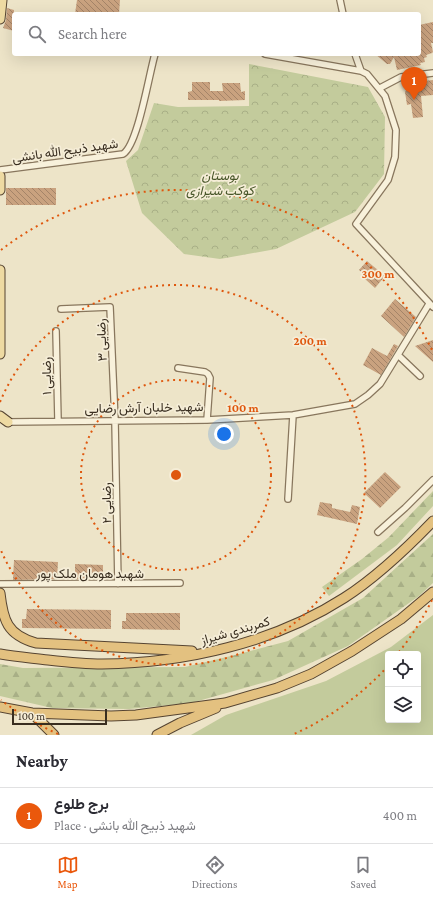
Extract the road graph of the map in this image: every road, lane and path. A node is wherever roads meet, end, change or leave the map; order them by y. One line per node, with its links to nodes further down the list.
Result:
1 (2, 0): 4 (main road)
2 (340, 0): 3 (street)
3 (343, 12)
4 (0, 19)
5 (154, 56): 11 (street, شهید ذبیح الله بانشی)
6 (276, 56): 8 (street)
7 (356, 56): 8 (street)
8 (361, 72): 10 (street)
9 (433, 73): 10 (street)
10 (380, 88): 15 (street)
11 (0, 170)
12 (0, 176): 13 (main road)
13 (0, 189)
14 (0, 270): 18 (main road)
15 (431, 305): 19 (street, شهید خلبان آرش رضایی)
16 (61, 309): 26 (street, رضایی ۳)
17 (56, 331): 25 (street, رضایی ۱)
18 (0, 354)
19 (398, 355): 21 (street); 22 (street, شهید خلبان آرش رضایی)
20 (178, 368): 24 (street)
21 (420, 376)
22 (293, 415): 24 (street, شهید خلبان آرش رضایی); 29 (street)
23 (0, 416): 27 (main road)
24 (207, 420): 26 (street, شهید خلبان آرش رضایی)
25 (58, 421): 26 (street, شهید خلبان آرش رضایی); 27 (street, شهید خلبان آرش رضایی)
26 (115, 421): 34 (street, رضایی ۲)
27 (4, 424)
28 (433, 480): 31 (street)
29 (288, 499)
30 (433, 521): 37 (highway, کمربندی شیراز)
31 (378, 532)
32 (180, 583): 34 (street, شهید هومان ملک پور)
33 (0, 584): 34 (street, شهید هومان ملک پور)
34 (118, 584)
35 (0, 592): 37 (highway)
36 (433, 592): 39 (highway)
37 (212, 651): 38 (highway, کمربندی شیراز)
38 (4, 655)
39 (225, 704): 41 (highway); 43 (highway)
40 (0, 707): 41 (highway)
41 (32, 713): 42 (highway)
42 (54, 735)
43 (157, 735)

